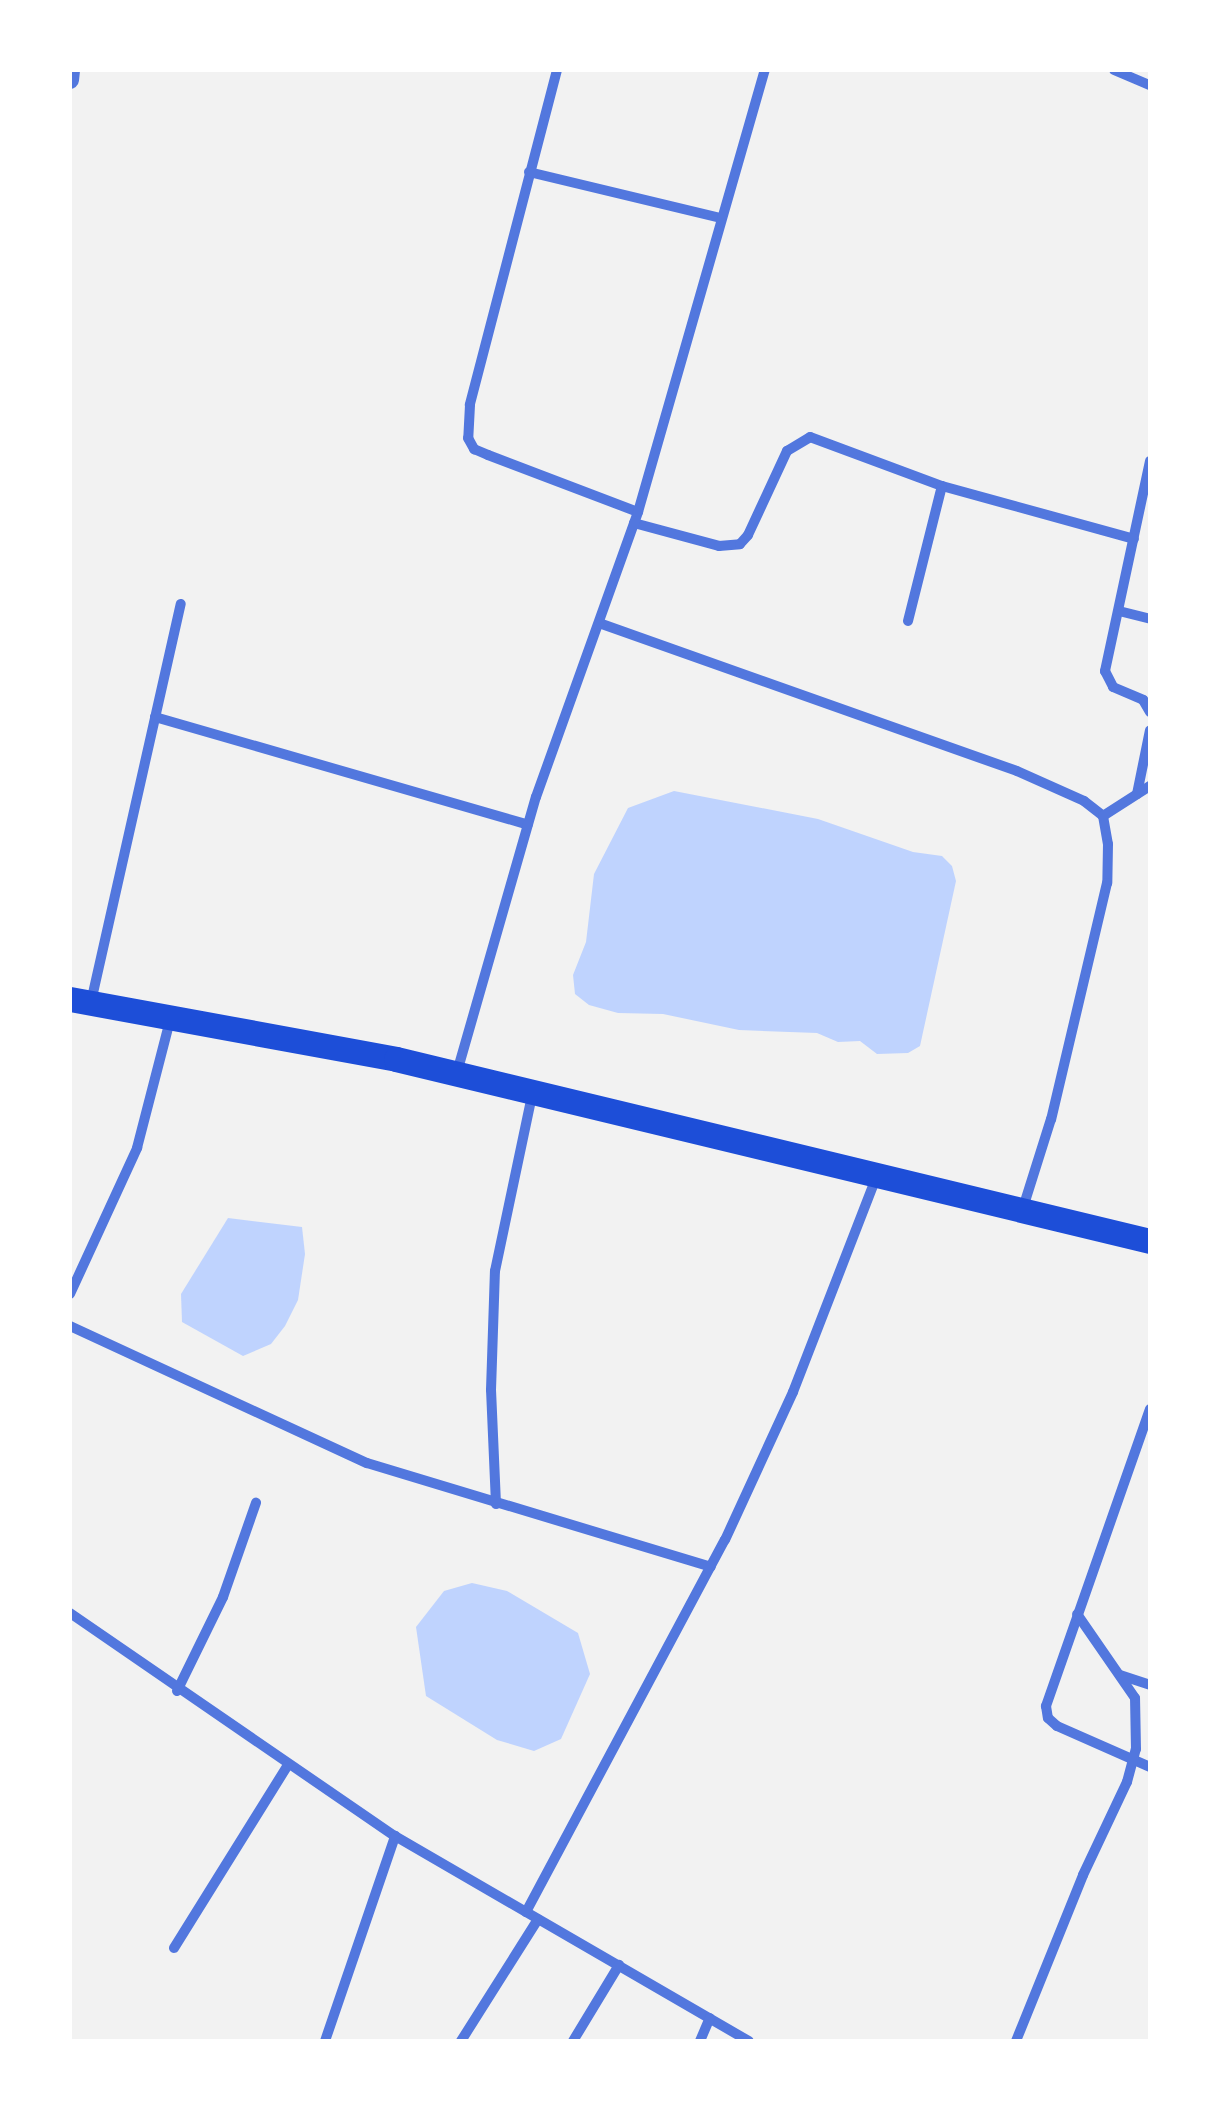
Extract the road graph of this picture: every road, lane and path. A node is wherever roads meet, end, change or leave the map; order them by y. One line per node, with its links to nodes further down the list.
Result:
1 (71, 70): 5 (street)
2 (557, 70): 7 (street)
3 (765, 70): 8 (street)
4 (1114, 70): 6 (street)
5 (70, 80)
6 (1150, 85)
7 (529, 172): 8 (street); 11 (street)
8 (720, 218): 11 (street)
9 (1150, 461): 12 (street)
10 (942, 486): 11 (street); 12 (street); 16 (street)
11 (636, 517): 17 (street)
12 (1134, 539): 14 (street)
13 (181, 604): 19 (street)
14 (1119, 610): 15 (street); 18 (street)
15 (1150, 618)
16 (908, 621)
17 (599, 623): 23 (street); 24 (street)
18 (1150, 712)
19 (154, 717): 24 (street); 25 (street)
20 (1150, 730): 22 (street)
21 (1150, 786): 22 (street)
22 (1136, 794): 23 (street)
23 (1103, 816): 30 (street)
24 (528, 825): 27 (street)
25 (81, 1001): 26 (main road)
26 (171, 1016): 27 (main road); 32 (street)
27 (457, 1073): 28 (main road)
28 (533, 1090): 29 (main road); 36 (street)
29 (878, 1174): 30 (main road); 37 (street)
30 (1022, 1209): 31 (main road)
31 (1150, 1240)
32 (70, 1294)
33 (70, 1326): 36 (street)
34 (1150, 1408): 39 (street)
35 (256, 1503): 42 (street)
36 (496, 1504): 37 (street)
37 (711, 1567): 47 (street)
38 (70, 1613): 42 (street)
39 (1077, 1614): 40 (street); 43 (street)
40 (1120, 1675): 41 (street); 43 (street)
41 (1150, 1685)
42 (177, 1690): 44 (street)
43 (1134, 1760): 45 (street); 57 (street)
44 (288, 1765): 46 (street); 49 (street)
45 (1150, 1767)
46 (395, 1836): 47 (street); 52 (street)
47 (526, 1912): 48 (street)
48 (538, 1918): 50 (street); 53 (street)
49 (174, 1948)
50 (619, 1966): 51 (street); 54 (street)
51 (710, 2018): 55 (street); 56 (street)
52 (325, 2041)
53 (461, 2041)
54 (573, 2041)
55 (700, 2041)
56 (749, 2041)
57 (1016, 2041)

